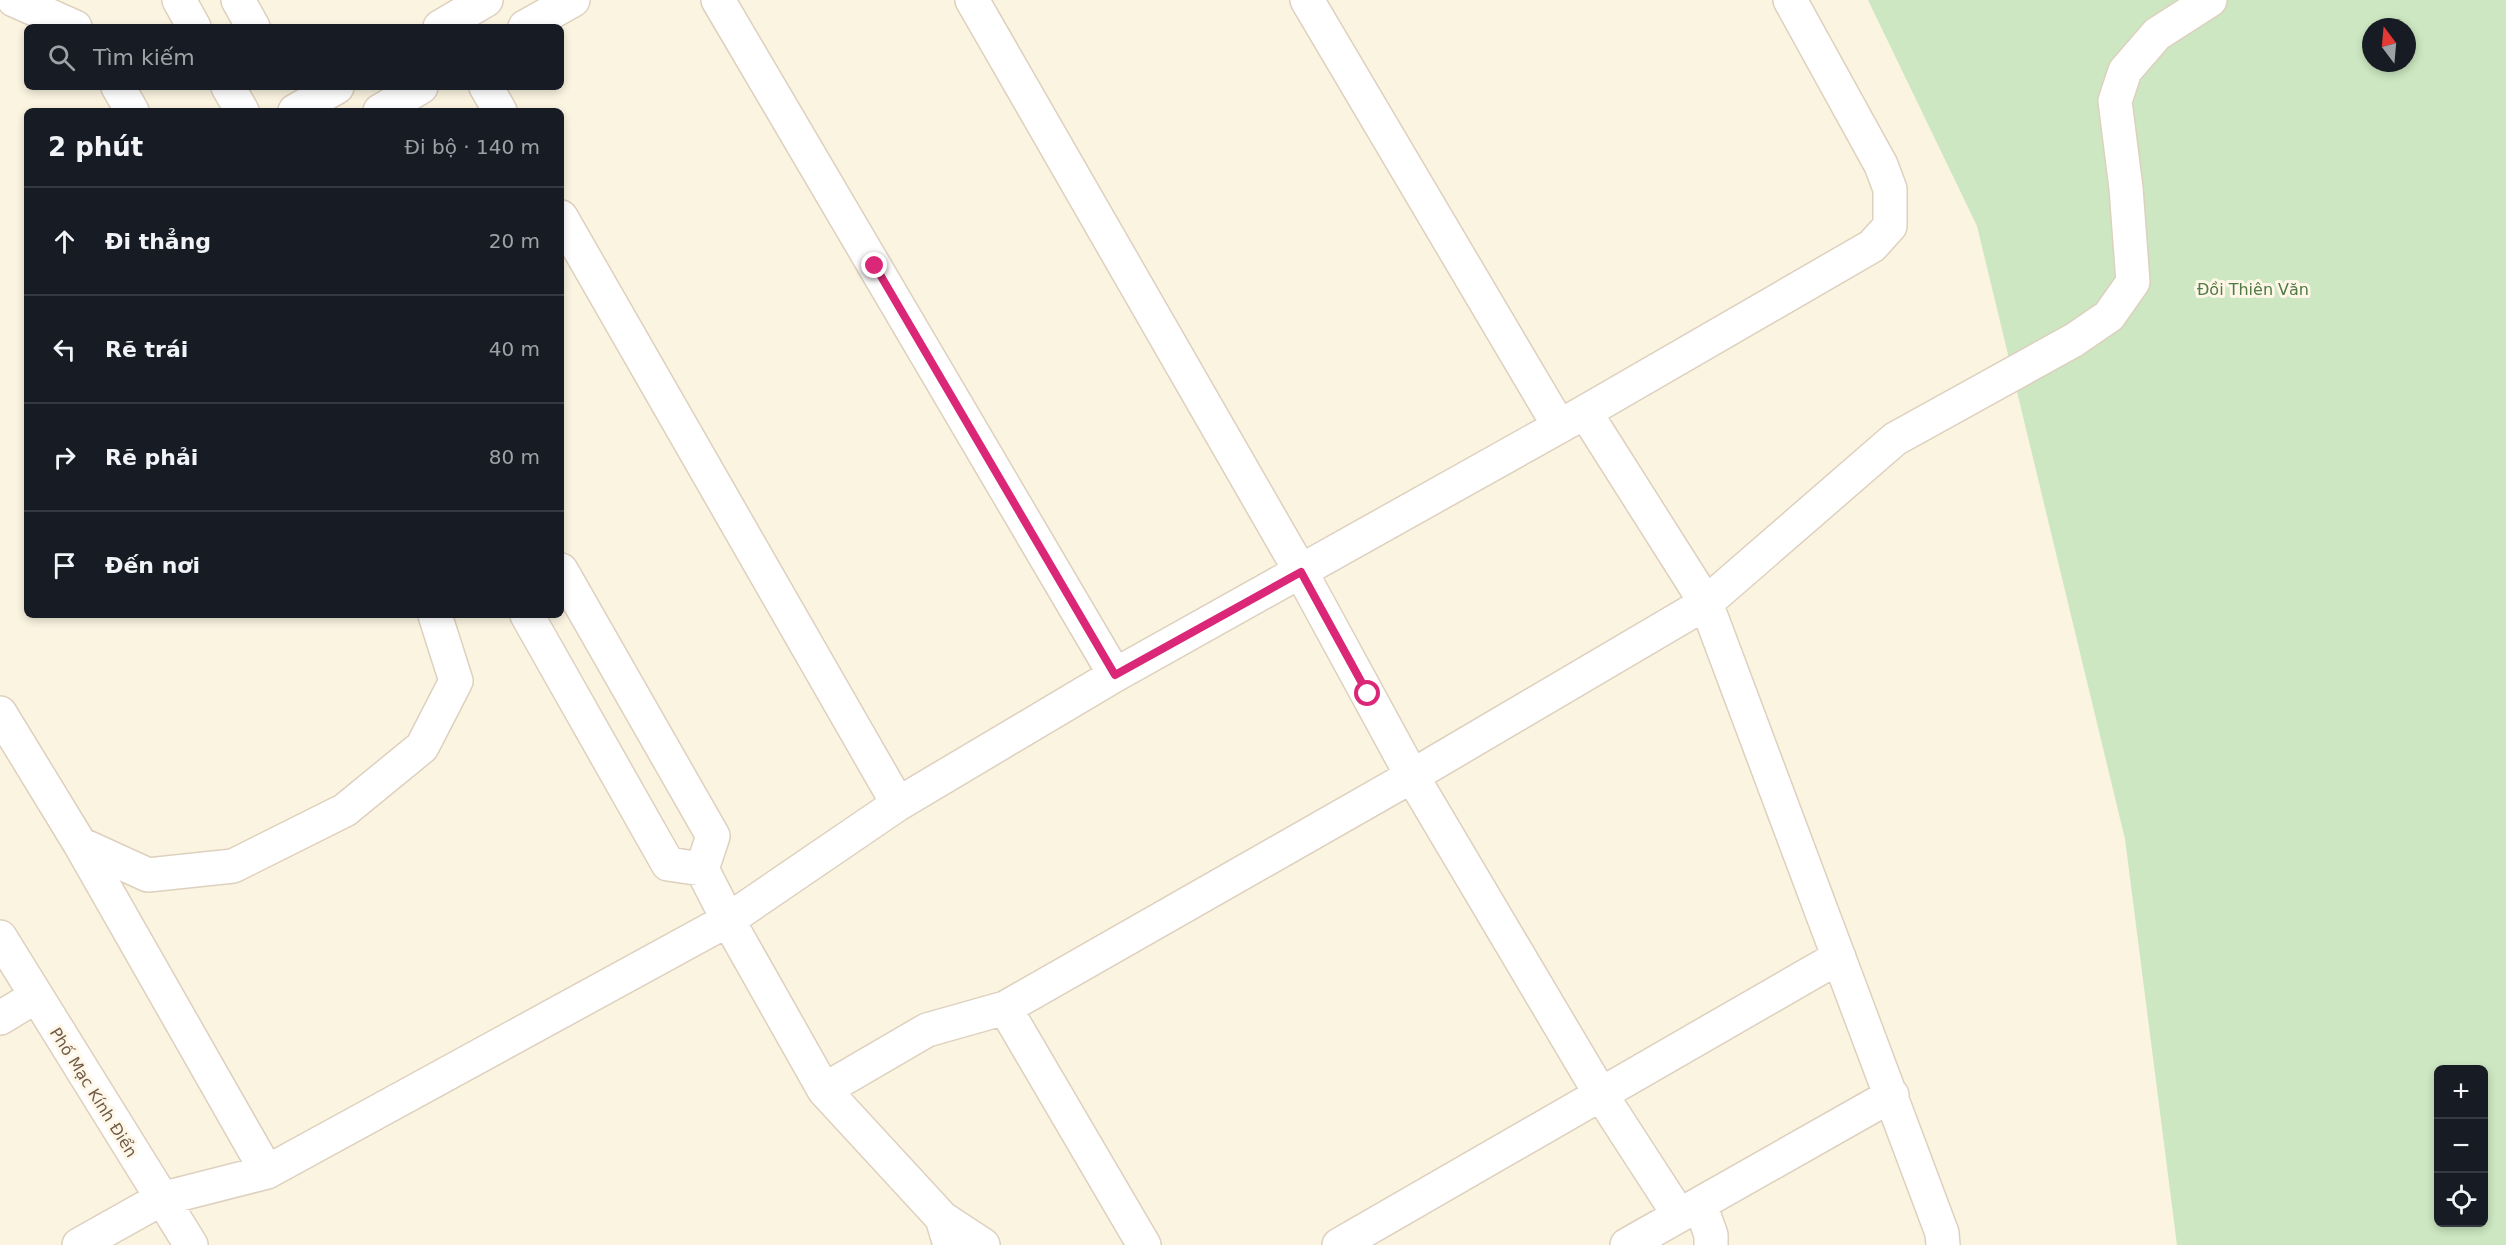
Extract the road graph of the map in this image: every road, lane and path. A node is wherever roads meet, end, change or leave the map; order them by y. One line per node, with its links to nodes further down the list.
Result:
1 (14, 0): 11 (street)
2 (179, 0): 12 (street)
3 (238, 0): 13 (street)
4 (486, 0): 14 (street)
5 (573, 0): 15 (street)
6 (718, 0): 33 (street)
7 (972, 0): 28 (street)
8 (1307, 0): 27 (street)
9 (1790, 0): 27 (street)
10 (2210, 0): 30 (street)
11 (68, 24)
12 (192, 24)
13 (251, 24)
14 (448, 24)
15 (530, 24)
16 (120, 90): 22 (street)
17 (230, 90): 23 (street)
18 (330, 90): 21 (street)
19 (416, 90): 24 (street)
20 (488, 90): 25 (street)
21 (296, 104)
22 (130, 108)
23 (240, 108)
24 (385, 108)
25 (498, 108)
26 (564, 222): 36 (street)
27 (1572, 419): 28 (street); 30 (street)
28 (1301, 572): 33 (street); 35 (street)
29 (564, 575): 38 (street)
30 (1706, 603): 35 (street); 41 (street)
31 (436, 618): 37 (street)
32 (529, 618): 38 (street)
33 (1115, 675): 36 (street)
34 (0, 713): 37 (street)
35 (1412, 776): 43 (street); 46 (street)
36 (898, 804): 39 (street)
37 (80, 844): 48 (street)
38 (702, 869): 39 (street)
39 (728, 920): 45 (street); 48 (street)
40 (0, 937): 42 (street, Phố Mạc Kính Điển)
41 (1839, 957): 46 (street); 47 (street)
42 (35, 997): 44 (street); 49 (street, Phố Mạc Kính Điển)
43 (1005, 1008): 45 (street); 55 (street)
44 (0, 1018)
45 (824, 1090): 51 (street)
46 (1600, 1093): 50 (street); 56 (street)
47 (1892, 1095): 50 (street); 59 (street)
48 (267, 1172): 49 (street)
49 (161, 1199): 52 (street); 53 (street, Phố Mạc Kính Điển)
50 (1690, 1210): 57 (street); 58 (street)
51 (946, 1232): 54 (street)
52 (79, 1245)
53 (191, 1245)
54 (983, 1245)
55 (1144, 1245)
56 (1339, 1245)
57 (1627, 1245)
58 (1711, 1245)
59 (1943, 1245)

